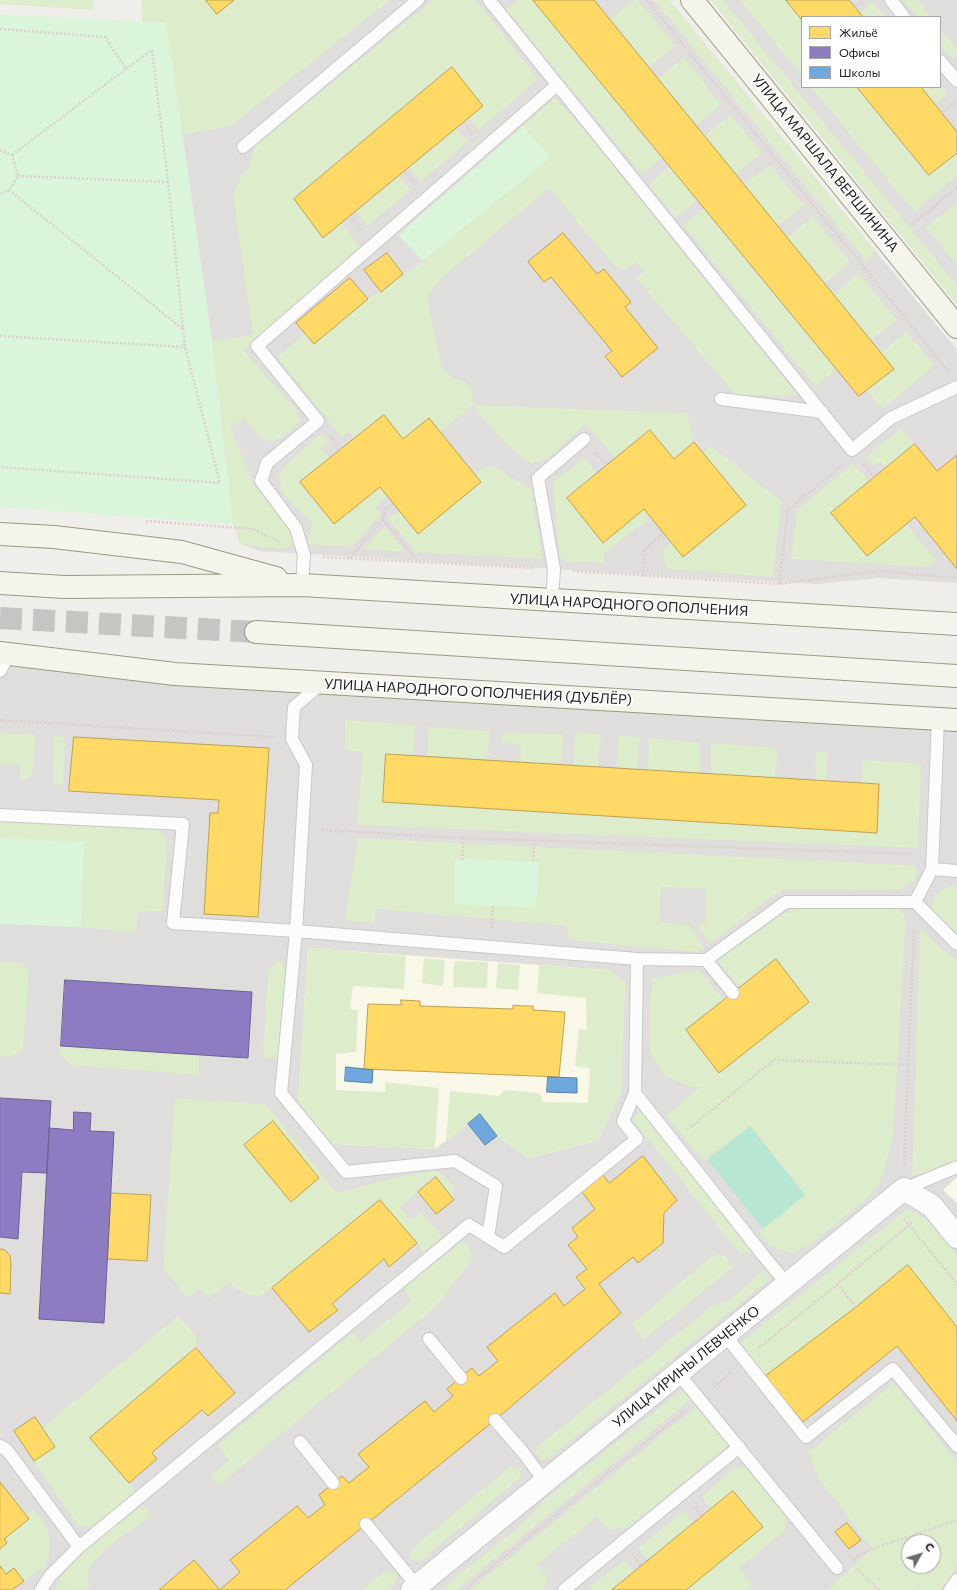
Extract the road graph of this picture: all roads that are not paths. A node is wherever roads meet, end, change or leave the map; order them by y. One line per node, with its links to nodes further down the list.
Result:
1 (418, 0): 9 (lane)
2 (489, 0): 8 (lane)
3 (692, 0): 10 (main road, УЛИЦА МАРШАЛА ВЕРШИНИНА)
4 (890, 0): 5 (lane)
5 (903, 16)
6 (941, 62): 7 (lane)
7 (957, 81)
8 (557, 85): 13 (lane); 17 (lane)
9 (243, 147)
10 (957, 326)
11 (957, 387): 13 (lane)
12 (721, 399): 13 (lane)
13 (822, 412)
14 (584, 439): 18 (lane)
15 (0, 534): 17 (main road)
16 (0, 584): 17 (main road)
17 (302, 585): 18 (main road, УЛИЦА НАРОДНОГО ОПОЛЧЕНИЯ)
18 (552, 600): 19 (main road, УЛИЦА НАРОДНОГО ОПОЛЧЕНИЯ)
19 (957, 624)
20 (256, 632): 22 (main road)
21 (3, 659): 23 (main road, УЛИЦА НАРОДНОГО ОПОЛЧЕНИЯ (ДУБЛЁР))
22 (957, 676)
23 (322, 683): 24 (main road, УЛИЦА НАРОДНОГО ОПОЛЧЕНИЯ (ДУБЛЁР)); 29 (lane)
24 (947, 719): 26 (lane)
25 (0, 815): 29 (lane)
26 (932, 869): 27 (lane); 28 (lane)
27 (957, 871)
28 (915, 902): 30 (lane); 32 (lane)
29 (296, 931): 31 (lane); 37 (lane)
30 (957, 944)
31 (637, 959): 32 (lane); 34 (lane)
32 (706, 960): 33 (lane)
33 (733, 993)
34 (635, 1093): 37 (lane); 39 (lane)
35 (957, 1167): 36 (lane)
36 (896, 1195): 38 (street); 39 (street, УЛИЦА ИРИНЫ ЛЕВЧЕНКО)
37 (488, 1236): 52 (lane)
38 (957, 1237)
39 (787, 1284): 40 (street, УЛИЦА ИРИНЫ ЛЕВЧЕНКО)
40 (724, 1335): 42 (street, УЛИЦА ИРИНЫ ЛЕВЧЕНКО); 47 (lane)
41 (429, 1339): 43 (lane)
42 (678, 1373): 48 (lane); 49 (street, УЛИЦА ИРИНЫ ЛЕВЧЕНКО)
43 (461, 1378)
44 (495, 1420): 49 (lane)
45 (300, 1442): 50 (lane)
46 (0, 1446): 52 (lane)
47 (957, 1446)
48 (739, 1447): 53 (lane); 57 (lane)
49 (545, 1482): 55 (street, УЛИЦА ИРИНЫ ЛЕВЧЕНКО)
50 (333, 1483)
51 (366, 1524): 55 (lane)
52 (79, 1547): 56 (lane)
53 (837, 1568)
54 (957, 1580): 58 (lane)
55 (415, 1588)
56 (41, 1590)
57 (564, 1590)
58 (950, 1590)

